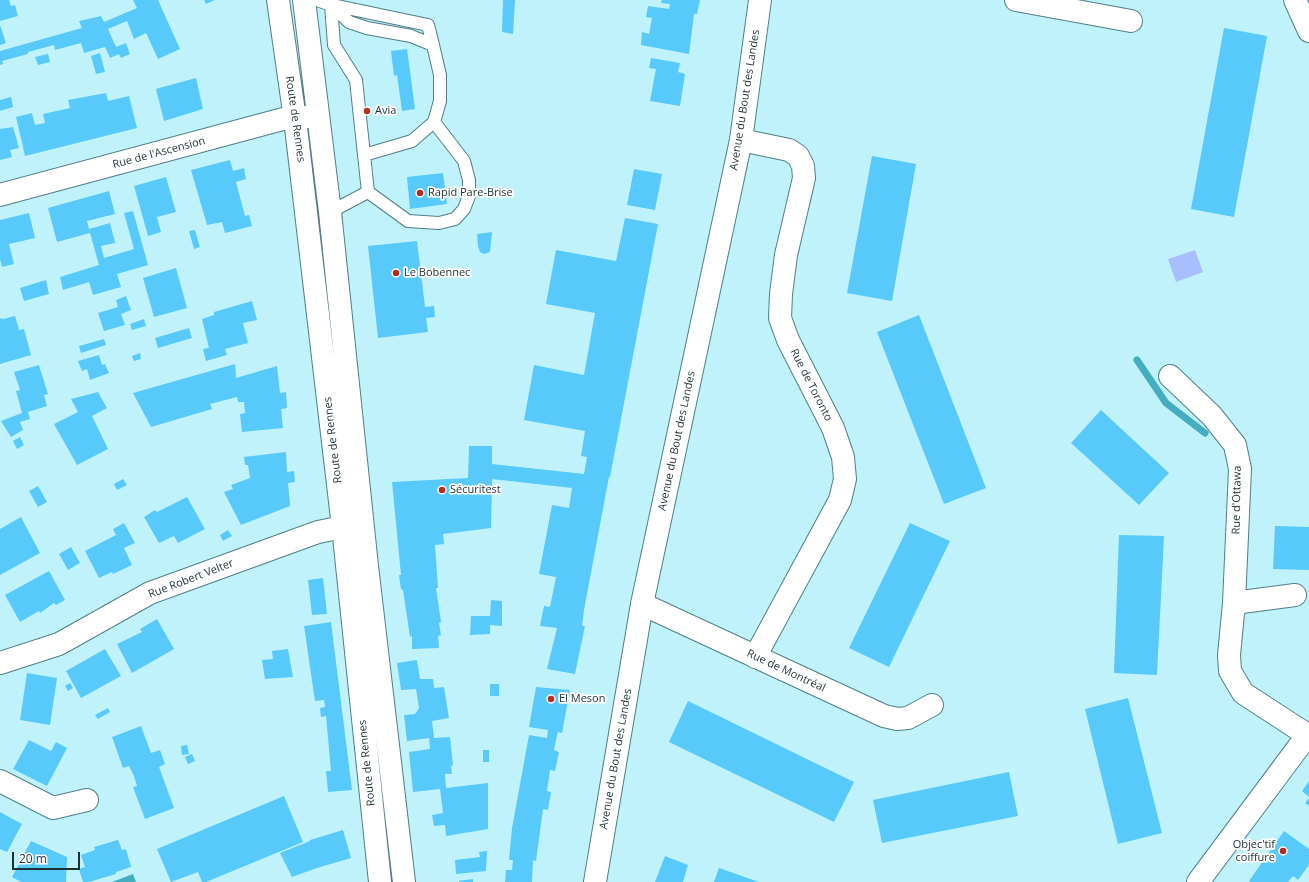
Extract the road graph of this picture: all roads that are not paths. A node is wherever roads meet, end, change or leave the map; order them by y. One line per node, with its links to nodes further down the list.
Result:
1 (278, 0): 12 (street, Route de Rennes)
2 (304, 0): 11 (street, Route de Rennes)
3 (317, 0): 7 (lane)
4 (760, 0): 14 (street, Avenue du Bout des Landes)
5 (1016, 0): 8 (street)
6 (1295, 0): 9 (street)
7 (331, 5): 10 (lane); 10 (lane); 15 (lane)
8 (1131, 21)
9 (1309, 31)
10 (433, 45): 13 (lane)
11 (318, 116): 12 (street, Rue de l'Ascension); 18 (street, Route de Rennes)
12 (295, 119): 17 (street, Rue de l'Ascension); 20 (street, Route de Rennes)
13 (434, 122): 15 (lane); 16 (lane)
14 (741, 140): 23 (street, Avenue du Bout des Landes); 24 (street, Rue de Toronto)
15 (364, 155): 16 (lane)
16 (368, 192): 18 (lane)
17 (0, 195)
18 (330, 212): 31 (street, Route de Rennes)
19 (1170, 376): 22 (street, Rue d'Ottawa)
20 (343, 527): 25 (street, Rue Robert Velter); 30 (street, Route de Rennes)
21 (1295, 595): 22 (street)
22 (1234, 602): 27 (street, Rue d'Ottawa)
23 (642, 604): 24 (street, Rue de Montréal); 32 (street, Avenue du Bout des Landes)
24 (756, 657): 26 (street, Rue de Montréal)
25 (0, 663)
26 (932, 705)
27 (1309, 735): 33 (street)
28 (0, 781): 29 (street)
29 (87, 800)
30 (380, 882)
31 (404, 882)
32 (595, 882)
33 (1198, 882)

